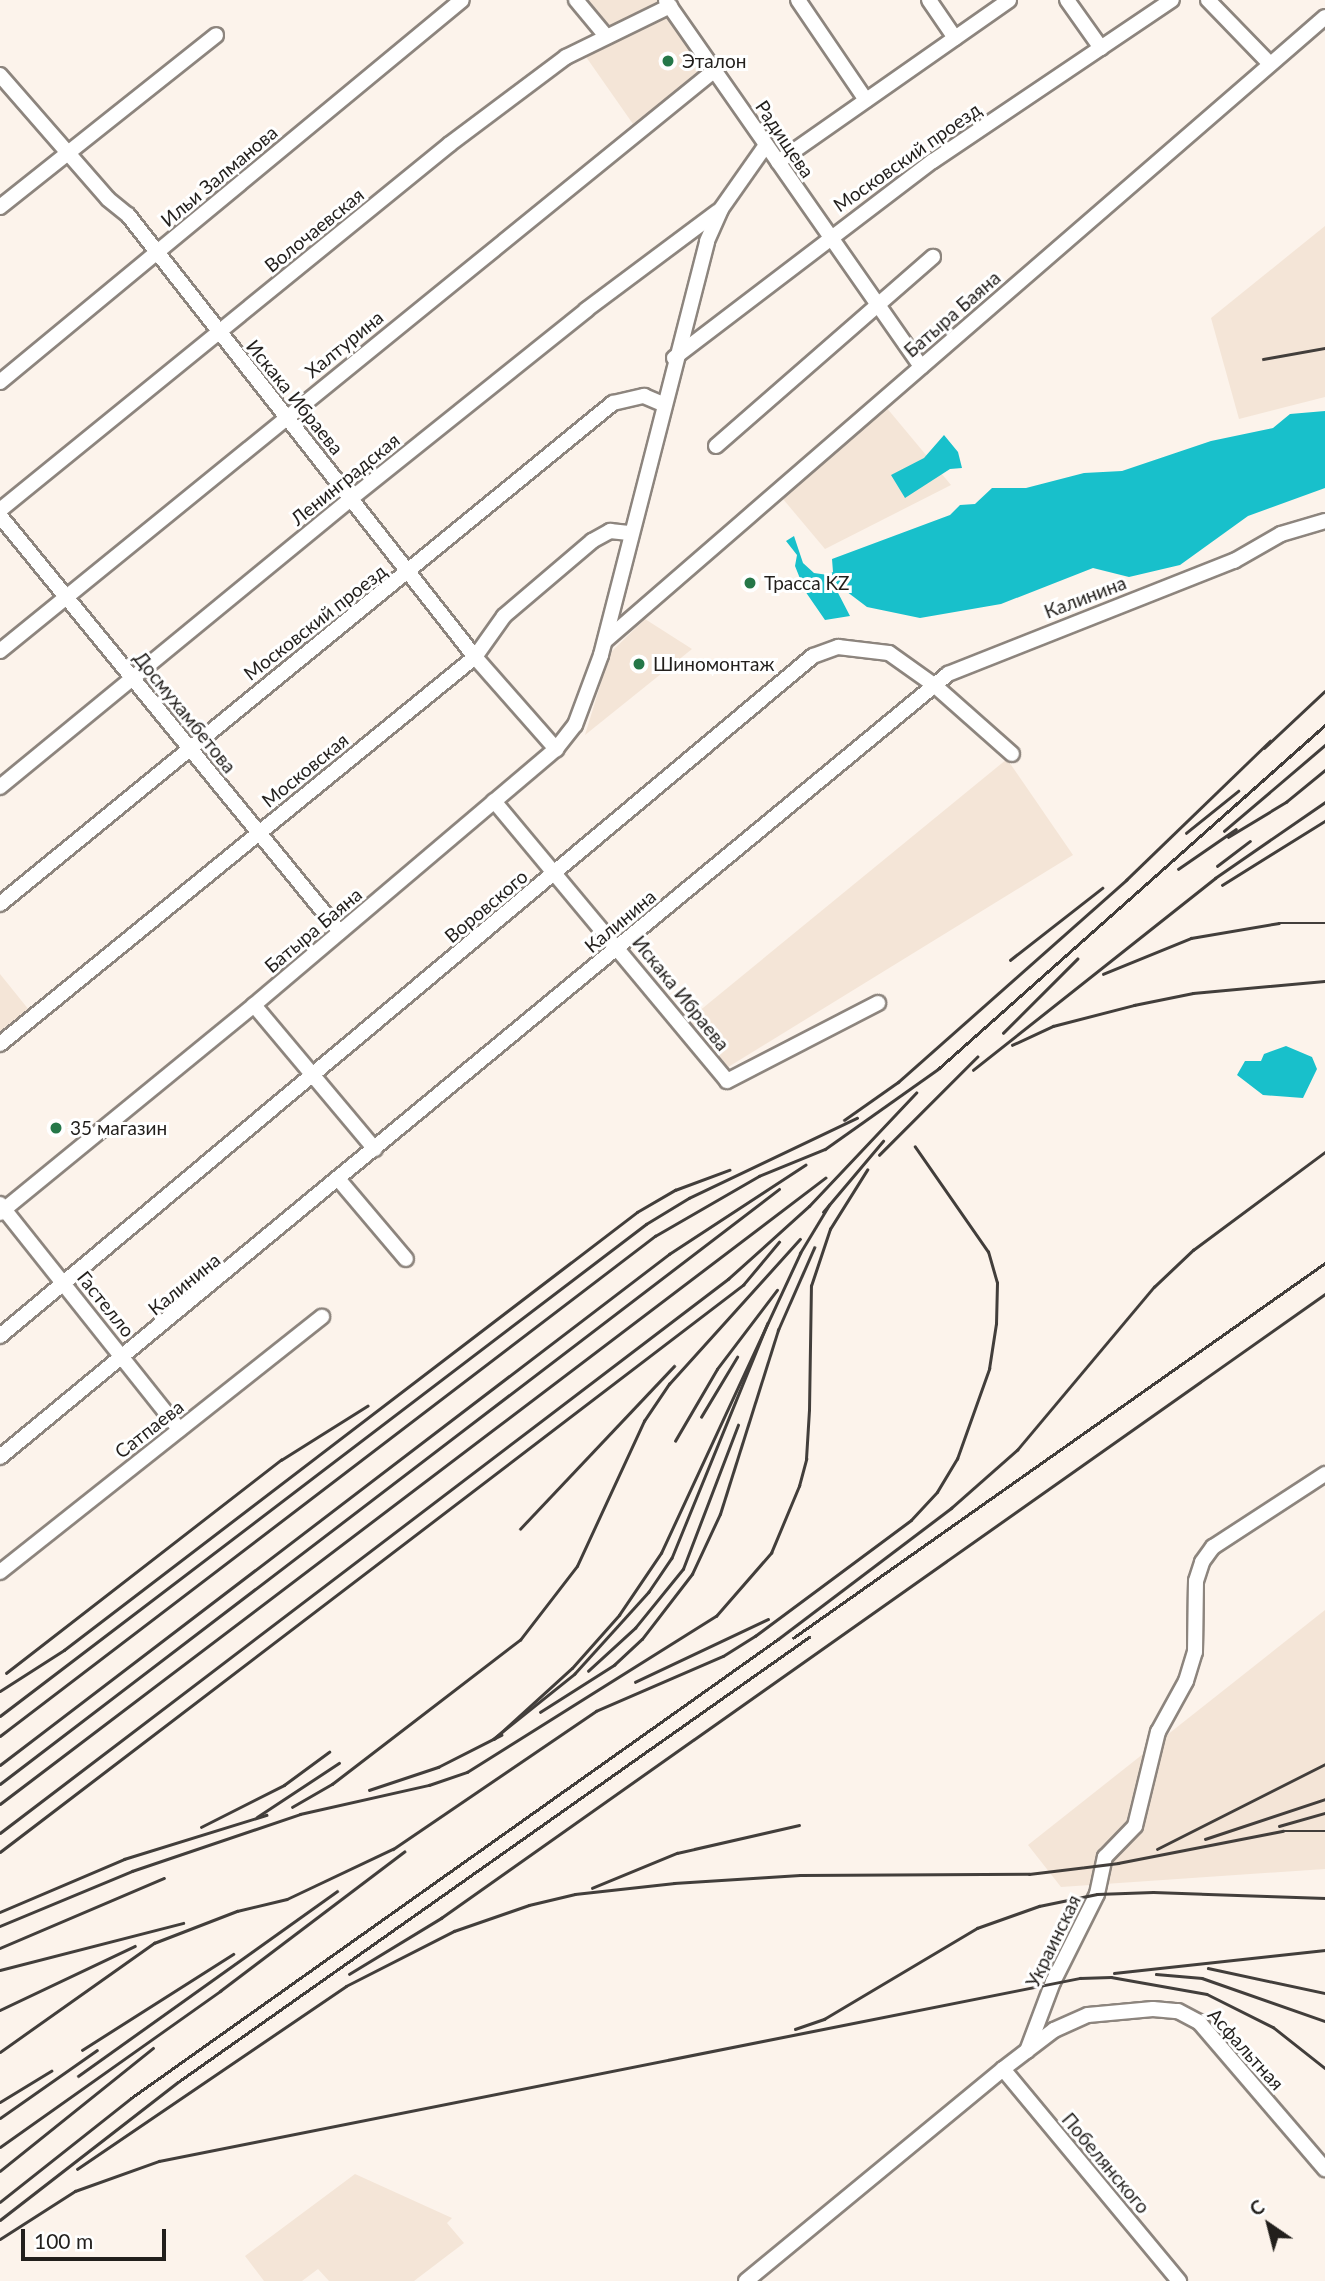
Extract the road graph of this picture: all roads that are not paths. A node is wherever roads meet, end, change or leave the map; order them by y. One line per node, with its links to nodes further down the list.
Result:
1 (462, 0): 25 (street, Ильи Залманова)
2 (576, 0): 12 (street)
3 (798, 0): 18 (street)
4 (929, 0): 13 (street)
5 (1009, 0): 13 (street)
6 (1067, 0): 14 (street)
7 (1172, 0): 14 (street, Московский проезд)
8 (1208, 0): 15 (street)
9 (668, 3): 12 (street, Волочаевская); 16 (street, Радищева)
10 (1325, 17): 15 (street, Батыра Баяна)
11 (216, 36): 20 (street)
12 (606, 36): 28 (street, Волочаевская)
13 (955, 38): 18 (street)
14 (1101, 48): 24 (street, Московский проезд)
15 (1270, 64): 30 (street, Батыра Баяна)
16 (715, 71): 19 (street, Радищева); 33 (street, Халтурина)
17 (0, 75): 20 (street, Искака Ибраева)
18 (866, 100): 21 (street)
19 (766, 145): 21 (street, Радищева); 23 (street, Батыра Баяна)
20 (69, 150): 22 (street); 25 (street, Искака Ибраева)
21 (778, 162): 24 (street, Радищева)
22 (0, 207)
23 (721, 209): 29 (street, Батыра Баяна); 35 (street, Ленинградская)
24 (828, 236): 27 (street, Радищева); 29 (street, Московский проезд)
25 (157, 253): 28 (street, Искака Ибраева); 31 (street, Ильи Залманова)
26 (933, 257): 27 (street)
27 (878, 308): 30 (street, Радищева); 34 (street)
28 (218, 333): 33 (street, Искака Ибраева); 36 (street, Волочаевская)
29 (674, 358): 32 (street, Батыра Баяна)
30 (921, 367): 42 (street, Батыра Баяна)
31 (0, 382)
32 (663, 404): 39 (street, Батыра Баяна); 40 (street, Московский проезд)
33 (285, 416): 35 (street, Искака Ибраева); 41 (street, Халтурина)
34 (716, 446)
35 (352, 497): 40 (street, Искака Ибраева); 45 (street, Ленинградская)
36 (0, 510)
37 (0, 516): 41 (street, Досмухамбетова)
38 (1325, 521): 46 (street, Калинина)
39 (629, 533): 42 (street, Батыра Баяна); 44 (street, Московская)
40 (411, 571): 44 (street, Искака Ибраева); 47 (street, Московский проезд)
41 (66, 597): 43 (street, Халтурина); 45 (street, Досмухамбетова)
42 (605, 641): 48 (street, Батыра Баяна)
43 (0, 651)
44 (475, 657): 48 (street, Искака Ибраева); 52 (street, Московская)
45 (134, 679): 47 (street, Досмухамбетова); 50 (street, Ленинградская)
46 (934, 685): 49 (street, Воровского); 53 (street, Воровского); 56 (street, Калинина)
47 (190, 748): 52 (street, Досмухамбетова); 54 (street, Московский проезд)
48 (556, 749): 51 (street, Батыра Баяна)
49 (1012, 754)
50 (0, 787)
51 (494, 801): 53 (street, Искака Ибраева); 55 (street, Батыра Баяна)
52 (259, 833): 55 (street, Досмухамбетова); 59 (street, Московская)
53 (555, 873): 56 (street, Искака Ибраева); 60 (street, Воровского)
54 (0, 904)
55 (340, 932): 58 (street, Батыра Баяна)
56 (619, 947): 57 (street, Искака Ибраева); 61 (street, Калинина)
57 (878, 1003)
58 (254, 1005): 60 (street); 63 (street, Батыра Баяна)
59 (0, 1044)
60 (313, 1076): 61 (street); 65 (street, Воровского)
61 (375, 1149): 62 (street, Калинина)
62 (340, 1181): 64 (street); 68 (street, Калинина)
63 (1, 1209): 65 (street, Гастелло)
64 (406, 1259)
65 (65, 1284): 67 (street, Воровского); 68 (street, Гастелло)
66 (322, 1317): 69 (street, Сатпаева)
67 (0, 1336)
68 (124, 1357): 69 (street, Гастелло); 70 (street, Калинина)
69 (179, 1429): 72 (street, Сатпаева)
70 (0, 1457)
71 (1325, 1474): 73 (street, Украинская)
72 (0, 1572)
73 (1027, 2050): 74 (street, Асфальтная); 75 (street, Асфальтная)
74 (1003, 2069): 76 (street); 77 (street, Побелянского)
75 (1325, 2169)
76 (746, 2281)
77 (1179, 2281)

